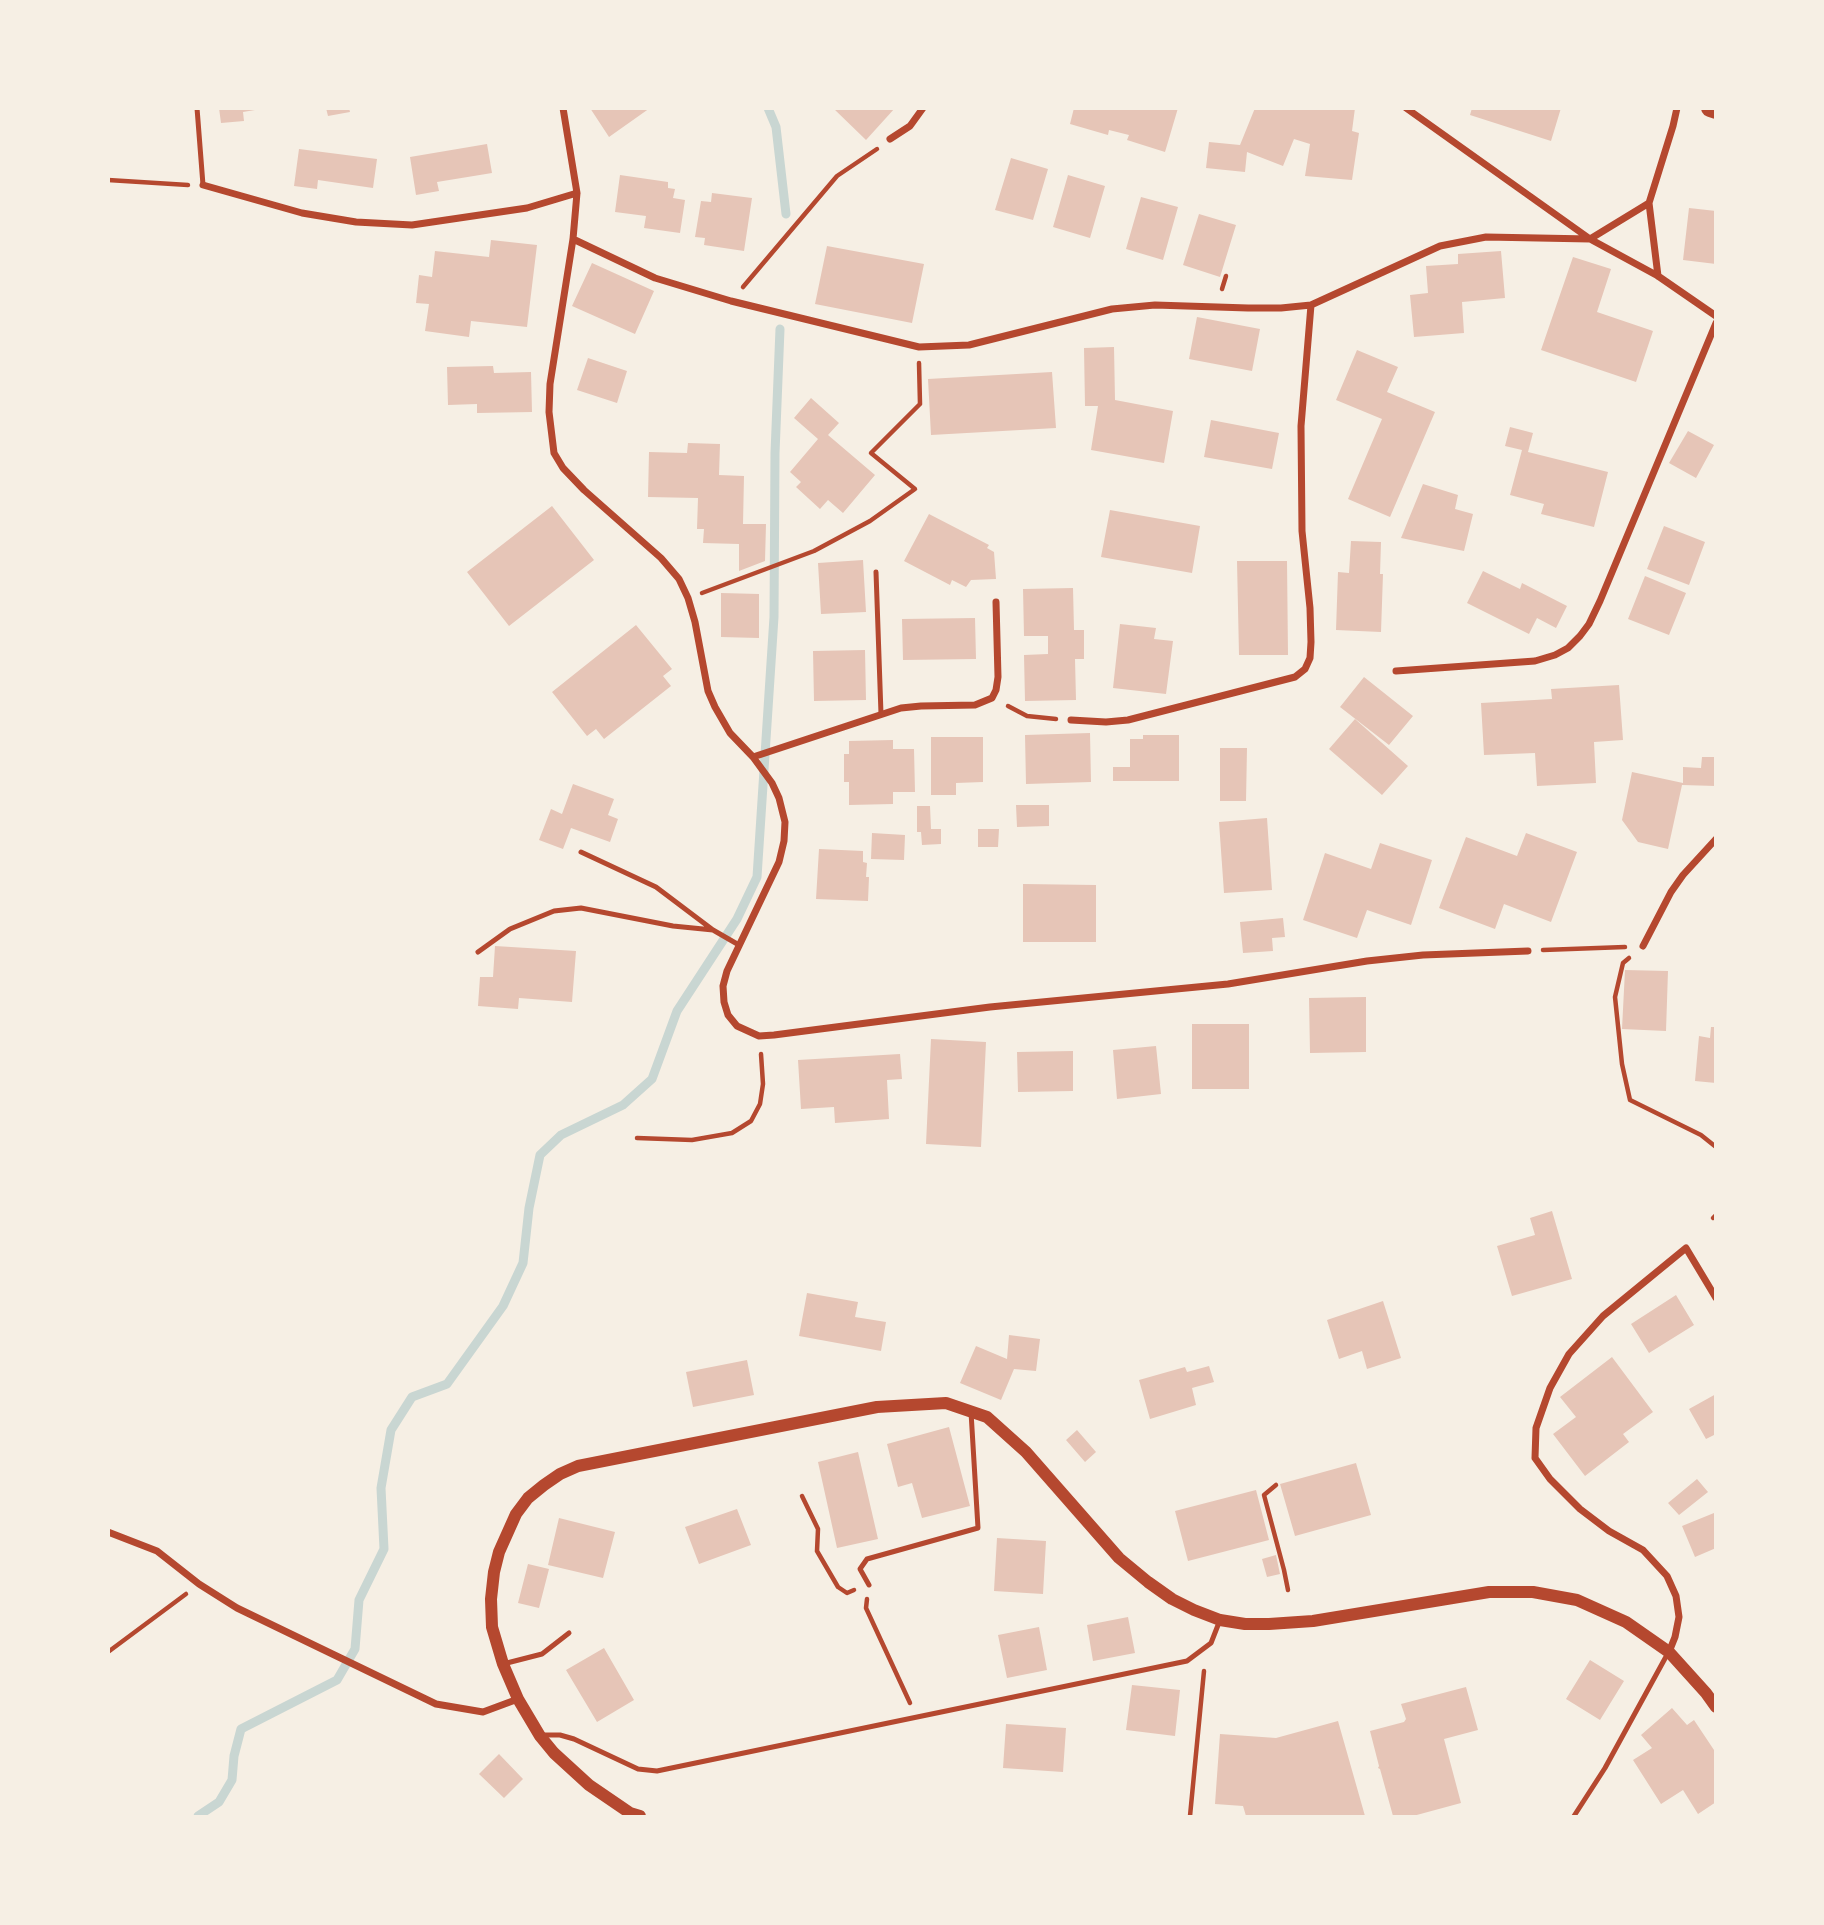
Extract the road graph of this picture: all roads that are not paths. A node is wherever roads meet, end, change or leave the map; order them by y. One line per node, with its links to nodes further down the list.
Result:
1 (197, 108): 9 (lane)
2 (563, 108): 10 (street)
3 (923, 108): 8 (street)
4 (1406, 108): 13 (street)
5 (1677, 108): 11 (street)
6 (1710, 108): 7 (main road)
7 (1716, 110)
8 (890, 139)
9 (203, 185): 10 (street)
10 (577, 193): 12 (street)
11 (1649, 203): 13 (street); 14 (street)
12 (573, 239): 15 (street); 23 (street)
13 (1590, 239): 14 (street); 15 (street)
14 (1658, 276): 16 (street)
15 (1311, 304): 22 (street)
16 (1716, 317)
17 (1716, 323): 20 (street)
18 (876, 572): 21 (lane)
19 (996, 602): 21 (street)
20 (1396, 671)
21 (881, 714): 23 (street)
22 (1071, 720)
23 (753, 757): 27 (street)
24 (1716, 839): 28 (street)
25 (581, 852): 26 (lane)
26 (713, 930): 27 (lane); 30 (lane)
27 (736, 943): 29 (street)
28 (1643, 946)
29 (1528, 951)
30 (478, 952)
31 (1716, 1298): 37 (street)
32 (971, 1412): 34 (lane); 35 (street); 38 (street)
33 (108, 1532): 39 (street)
34 (869, 1585)
35 (1220, 1620): 37 (street); 41 (lane)
36 (569, 1633): 38 (lane)
37 (1669, 1652): 40 (street); 43 (lane)
38 (503, 1664): 39 (street)
39 (518, 1699): 41 (street)
40 (1716, 1707)
41 (540, 1735): 42 (street)
42 (640, 1816)
43 (1574, 1816)

